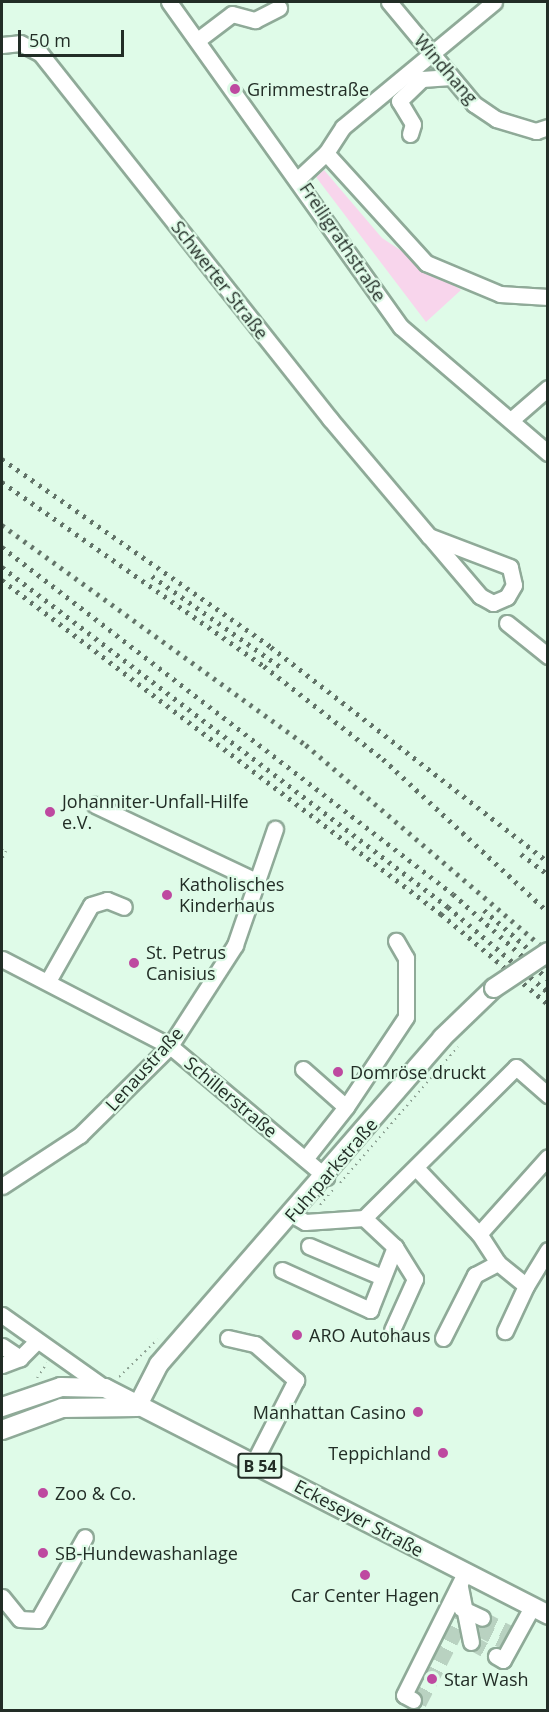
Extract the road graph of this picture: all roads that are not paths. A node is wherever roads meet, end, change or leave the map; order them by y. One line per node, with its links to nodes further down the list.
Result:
1 (169, 2): 5 (street, Freiligrathstraße)
2 (388, 2): 7 (street, Windhang)
3 (494, 2): 7 (street)
4 (279, 8): 5 (street)
5 (199, 39): 12 (street, Freiligrathstraße)
6 (2, 45): 17 (street, Schwerter Straße)
7 (432, 55): 8 (street, Windhang); 11 (street)
8 (451, 77): 9 (street, Windhang); 10 (street)
9 (548, 127)
10 (410, 134)
11 (326, 153): 12 (street); 13 (street)
12 (299, 178): 15 (street, Freiligrathstraße)
13 (545, 298)
14 (548, 388): 15 (street)
15 (511, 420): 16 (street, Freiligrathstraße)
16 (548, 453)
17 (429, 536): 17 (street, Schwerter Straße)
18 (507, 623): 19 (street)
19 (548, 656)
20 (95, 805): 22 (street)
21 (275, 829): 22 (street, Lenaustraße)
22 (258, 882): 28 (street, Lenaustraße)
23 (124, 908): 27 (street)
24 (396, 941): 31 (street)
25 (548, 952): 35 (main road, Fuhrparkstraße, bridge)
26 (2, 959): 27 (street, Schillerstraße)
27 (48, 981): 28 (street, Schillerstraße)
28 (170, 1046): 33 (street, Schillerstraße); 36 (street, Lenaustraße)
29 (303, 1069): 31 (street)
30 (548, 1095): 34 (street)
31 (346, 1107): 33 (street)
32 (548, 1157): 39 (street)
33 (305, 1159): 35 (street, Schillerstraße)
34 (417, 1169): 38 (street); 39 (street)
35 (326, 1177): 37 (main road, Fuhrparkstraße)
36 (2, 1186)
37 (293, 1215): 38 (street); 58 (main road, Fuhrparkstraße)
38 (364, 1218): 41 (street)
39 (479, 1234): 43 (street)
40 (309, 1246): 45 (street)
41 (395, 1247): 45 (street); 48 (street)
42 (548, 1250): 46 (street)
43 (498, 1263): 46 (street); 51 (street)
44 (282, 1270): 45 (street)
45 (382, 1277)
46 (526, 1286): 49 (street)
47 (2, 1315): 52 (street)
48 (392, 1330)
49 (505, 1331)
50 (228, 1338): 60 (street)
51 (443, 1338)
52 (38, 1341): 54 (street); 56 (street)
53 (2, 1346): 54 (street)
54 (20, 1358): 55 (street)
55 (2, 1365)
56 (105, 1388): 57 (main road, B 54); 58 (main road, B 54)
57 (2, 1407)
58 (137, 1407): 59 (main road, B 54); 60 (main road, Eckeseyer Straße / B 54)
59 (2, 1430)
60 (254, 1462): 62 (main road, Eckeseyer Straße / B 54)
61 (85, 1537): 63 (street)
62 (463, 1580): 64 (main road, Eckeseyer Straße / B 54); 65 (street); 67 (street)
63 (2, 1597)
64 (540, 1611): 66 (street)
65 (471, 1626)
66 (506, 1644)
67 (413, 1700)

